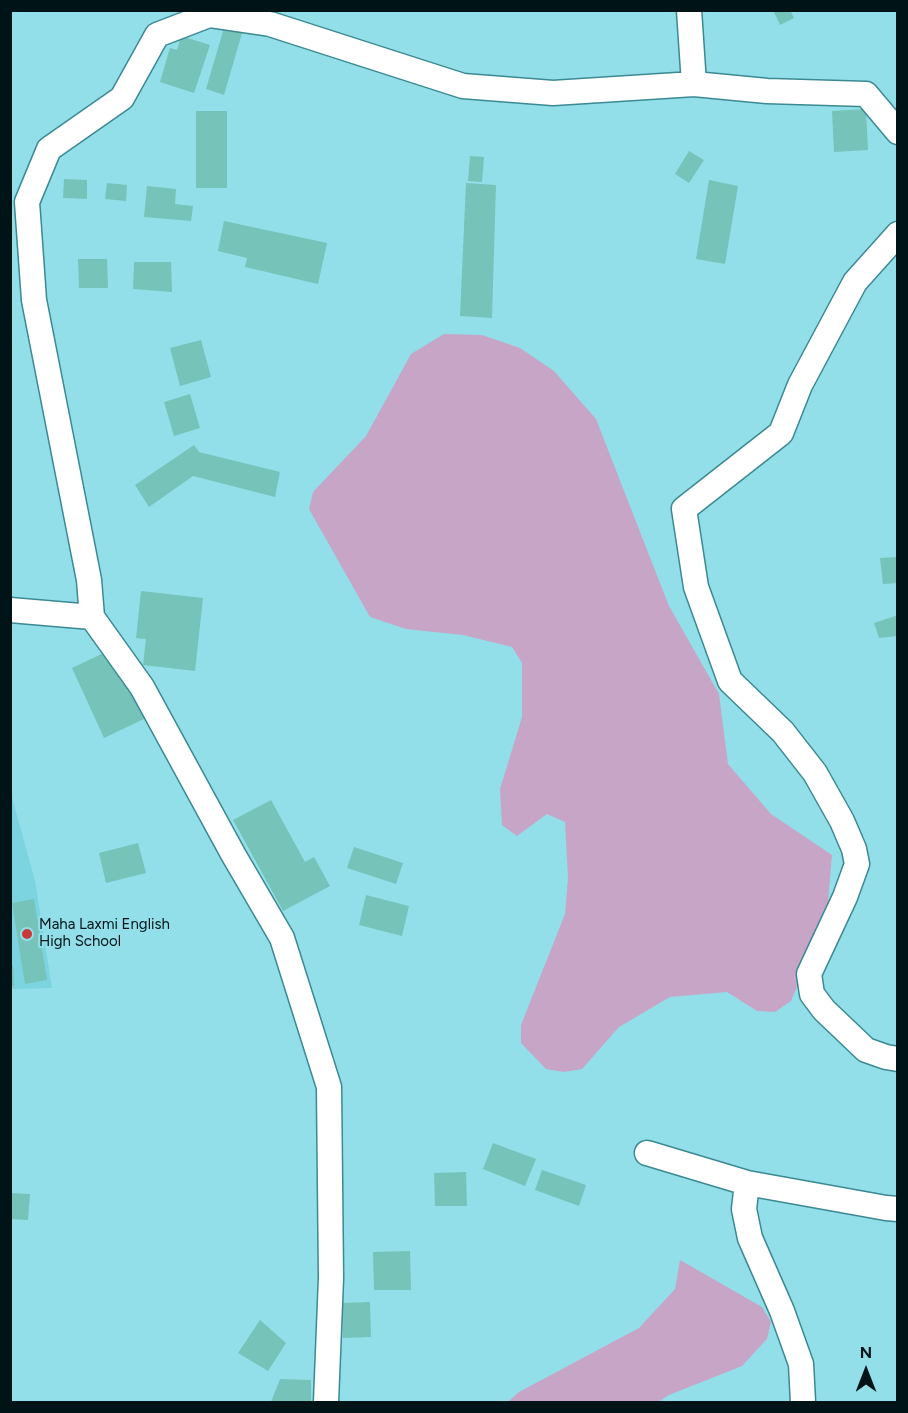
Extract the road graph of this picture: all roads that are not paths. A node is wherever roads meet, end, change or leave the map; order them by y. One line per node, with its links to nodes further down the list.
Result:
1 (689, 10): 2 (street)
2 (694, 84): 3 (street); 6 (street)
3 (897, 132)
4 (897, 234): 7 (street)
5 (10, 610): 6 (street)
6 (92, 617): 11 (street)
7 (897, 1059)
8 (648, 1153): 9 (street)
9 (747, 1183): 10 (street); 12 (street)
10 (897, 1209)
11 (326, 1402)
12 (803, 1402)

